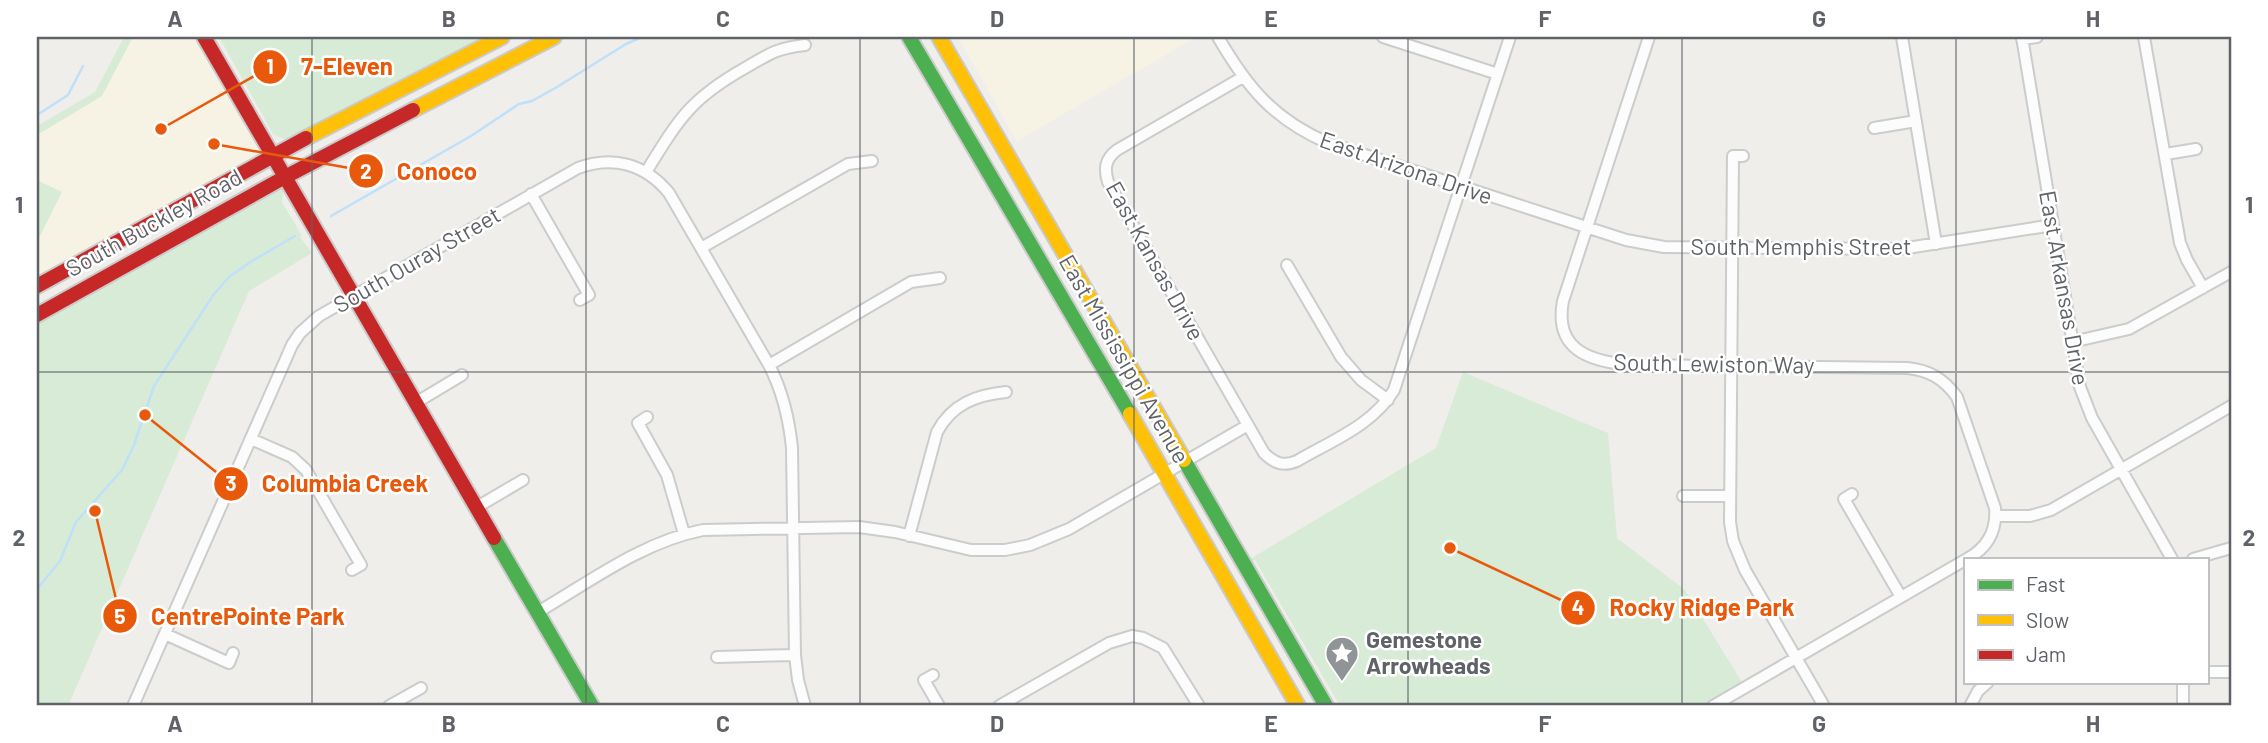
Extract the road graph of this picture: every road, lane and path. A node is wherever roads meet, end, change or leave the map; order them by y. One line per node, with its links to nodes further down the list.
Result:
1 (204, 37): 21 (main road)
2 (502, 37): 21 (main road, South Buckley Road)
3 (554, 37): 25 (main road, South Buckley Road)
4 (909, 37): 55 (main road, East Mississippi Avenue)
5 (939, 37): 53 (main road, East Mississippi Avenue)
6 (1218, 37): 16 (street, East Arizona Drive)
7 (1382, 37): 15 (street)
8 (1510, 37): 15 (street)
9 (1649, 37): 30 (street, South Lewiston Way)
10 (1902, 37): 17 (street)
11 (2037, 37): 13 (street)
12 (2144, 37): 20 (street)
13 (2022, 38): 29 (street, East Arkansas Drive)
14 (805, 45): 24 (street)
15 (1498, 74): 26 (street)
16 (1243, 77): 26 (street, East Arizona Drive); 51 (street, East Kansas Drive)
17 (1916, 121): 18 (street); 31 (street)
18 (1874, 128)
19 (2196, 149): 20 (street)
20 (2166, 154): 38 (street)
21 (273, 155): 25 (main road); 37 (main road, South Buckley Road)
22 (1743, 156): 33 (street)
23 (872, 161): 32 (street)
24 (646, 172): 27 (street, South Ouray Street); 32 (street)
25 (285, 177): 39 (main road); 41 (main road, South Buckley Road)
26 (1461, 187): 28 (street, East Arizona Drive); 47 (street)
27 (530, 194): 39 (street, South Ouray Street); 40 (street)
28 (1553, 216): 30 (street, South Memphis Street)
29 (2053, 225): 31 (street, South Memphis Street); 42 (street, East Arkansas Drive)
30 (1587, 228): 33 (street, South Memphis Street); 44 (street, South Lewiston Way)
31 (1936, 244): 33 (street, South Memphis Street)
32 (701, 248): 43 (street)
33 (1732, 248): 44 (street)
34 (1287, 265): 47 (street)
35 (2231, 272): 38 (street)
36 (940, 278): 43 (street)
37 (37, 286)
38 (2203, 288): 42 (street)
39 (355, 296): 48 (main road); 52 (street, South Ouray Street)
40 (580, 300)
41 (37, 315)
42 (2072, 342): 54 (street, East Arkansas Drive)
43 (769, 365): 62 (street)
44 (1731, 366): 59 (street); 61 (street, South Lewiston Way)
45 (462, 375): 48 (street)
46 (1006, 393): 64 (street)
47 (1388, 400): 51 (street)
48 (417, 402): 60 (main road)
49 (2231, 406): 54 (street)
50 (647, 417): 63 (street)
51 (1248, 425): 53 (street)
52 (251, 439): 70 (street); 73 (street, South Ouray Street)
53 (1186, 461): 55 (street); 93 (main road, East Mississippi Avenue)
54 (2122, 469): 61 (street); 67 (street, East Arkansas Drive)
55 (1165, 474): 64 (street); 92 (main road, East Mississippi Avenue)
56 (523, 480): 60 (street)
57 (1853, 494): 71 (street)
58 (1683, 496): 59 (street)
59 (1729, 496): 77 (street)
60 (477, 508): 72 (main road)
61 (1996, 516): 66 (street)
62 (793, 527): 63 (street); 64 (street); 75 (street)
63 (684, 534): 72 (street)
64 (909, 536)
65 (2231, 548): 68 (street)
66 (1969, 558)
67 (2171, 558)
68 (2196, 558)
69 (1964, 561): 71 (street)
70 (352, 570)
71 (1901, 597): 77 (street)
72 (538, 612): 87 (main road)
73 (165, 634): 74 (street); 85 (street, South Ouray Street)
74 (233, 653)
75 (796, 655): 76 (street); 88 (street)
76 (717, 657)
77 (1796, 658): 94 (street); 95 (street)
78 (2208, 672): 79 (street)
79 (2231, 672)
80 (933, 675): 89 (street)
81 (1986, 684): 84 (street)
82 (2183, 684): 96 (street)
83 (421, 688): 86 (street)
84 (1968, 702)
85 (133, 706)
86 (389, 706)
87 (592, 706)
88 (805, 706)
89 (939, 706)
90 (999, 706): 91 (street)
91 (1199, 706)
92 (1298, 706)
93 (1326, 706)
94 (1713, 706)
95 (1824, 706)
96 (2183, 706)

